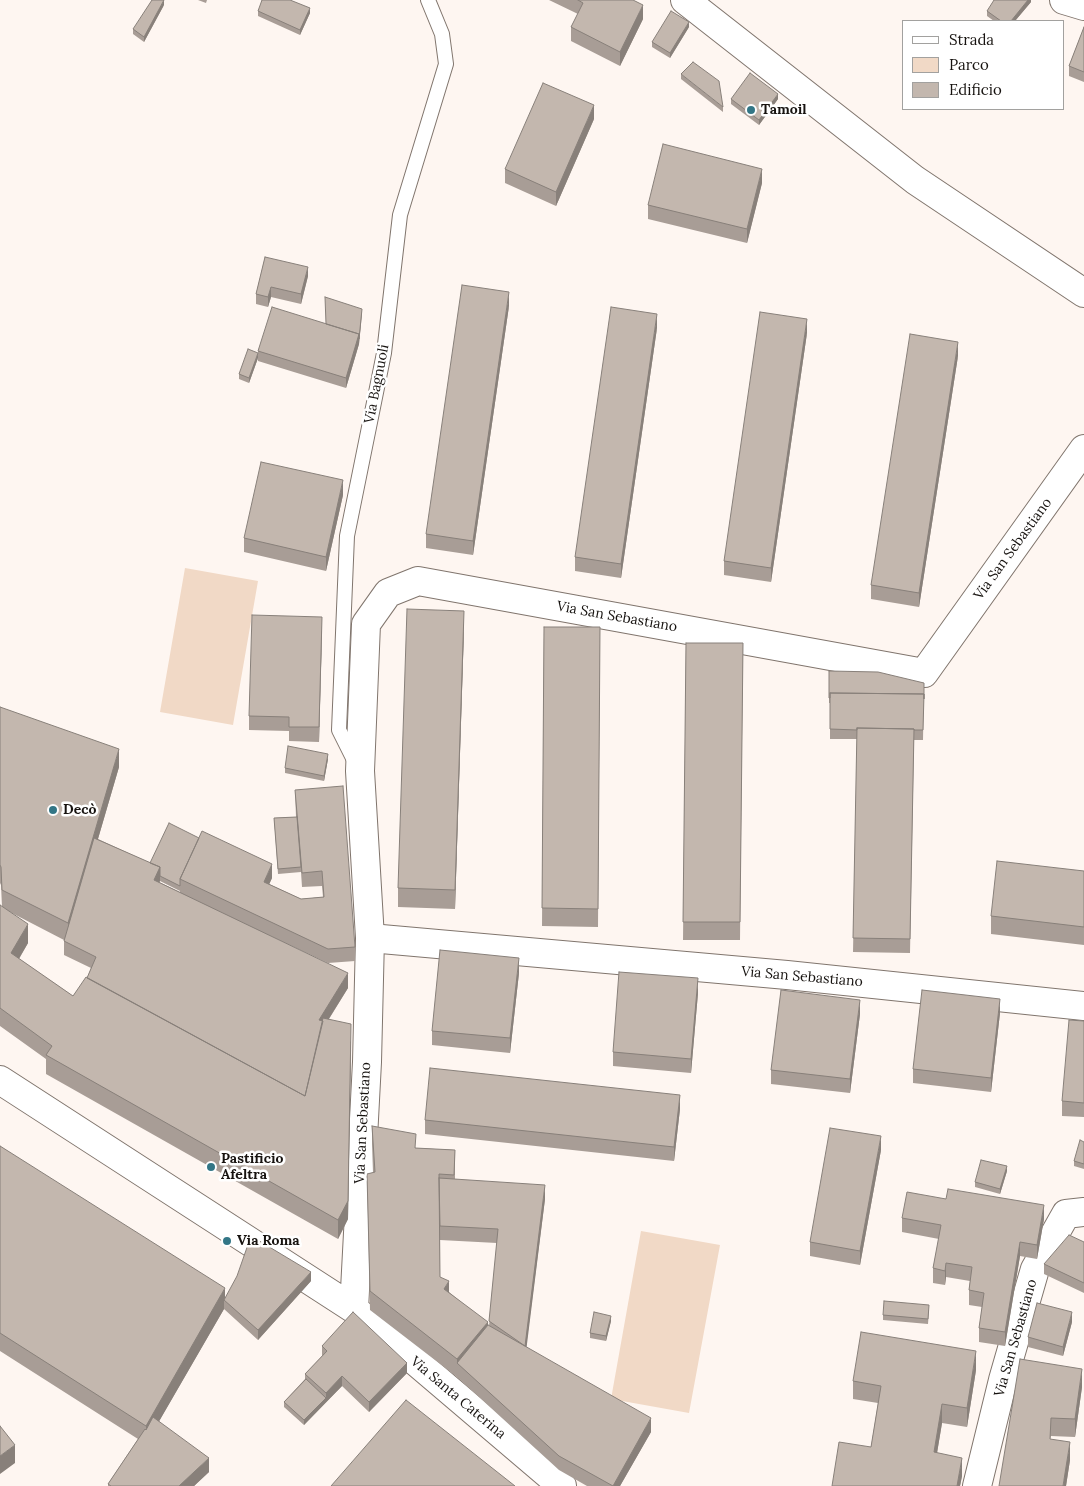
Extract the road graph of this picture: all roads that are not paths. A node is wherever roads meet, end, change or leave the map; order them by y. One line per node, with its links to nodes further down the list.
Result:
1 (428, 0): 7 (lane, Via Bagnuoli)
2 (685, 0): 5 (street)
3 (1064, 0): 4 (street)
4 (1084, 6)
5 (1084, 293)
6 (1084, 449): 7 (street, Via San Sebastiano)
7 (360, 771): 8 (street, Via San Sebastiano)
8 (370, 938): 9 (street, Via San Sebastiano); 12 (street, Via San Sebastiano)
9 (1084, 1006)
10 (0, 1080): 12 (street)
11 (1084, 1212): 14 (street, Via San Sebastiano)
12 (354, 1309): 13 (street, Via Santa Caterina)
13 (562, 1486)
14 (977, 1486)

